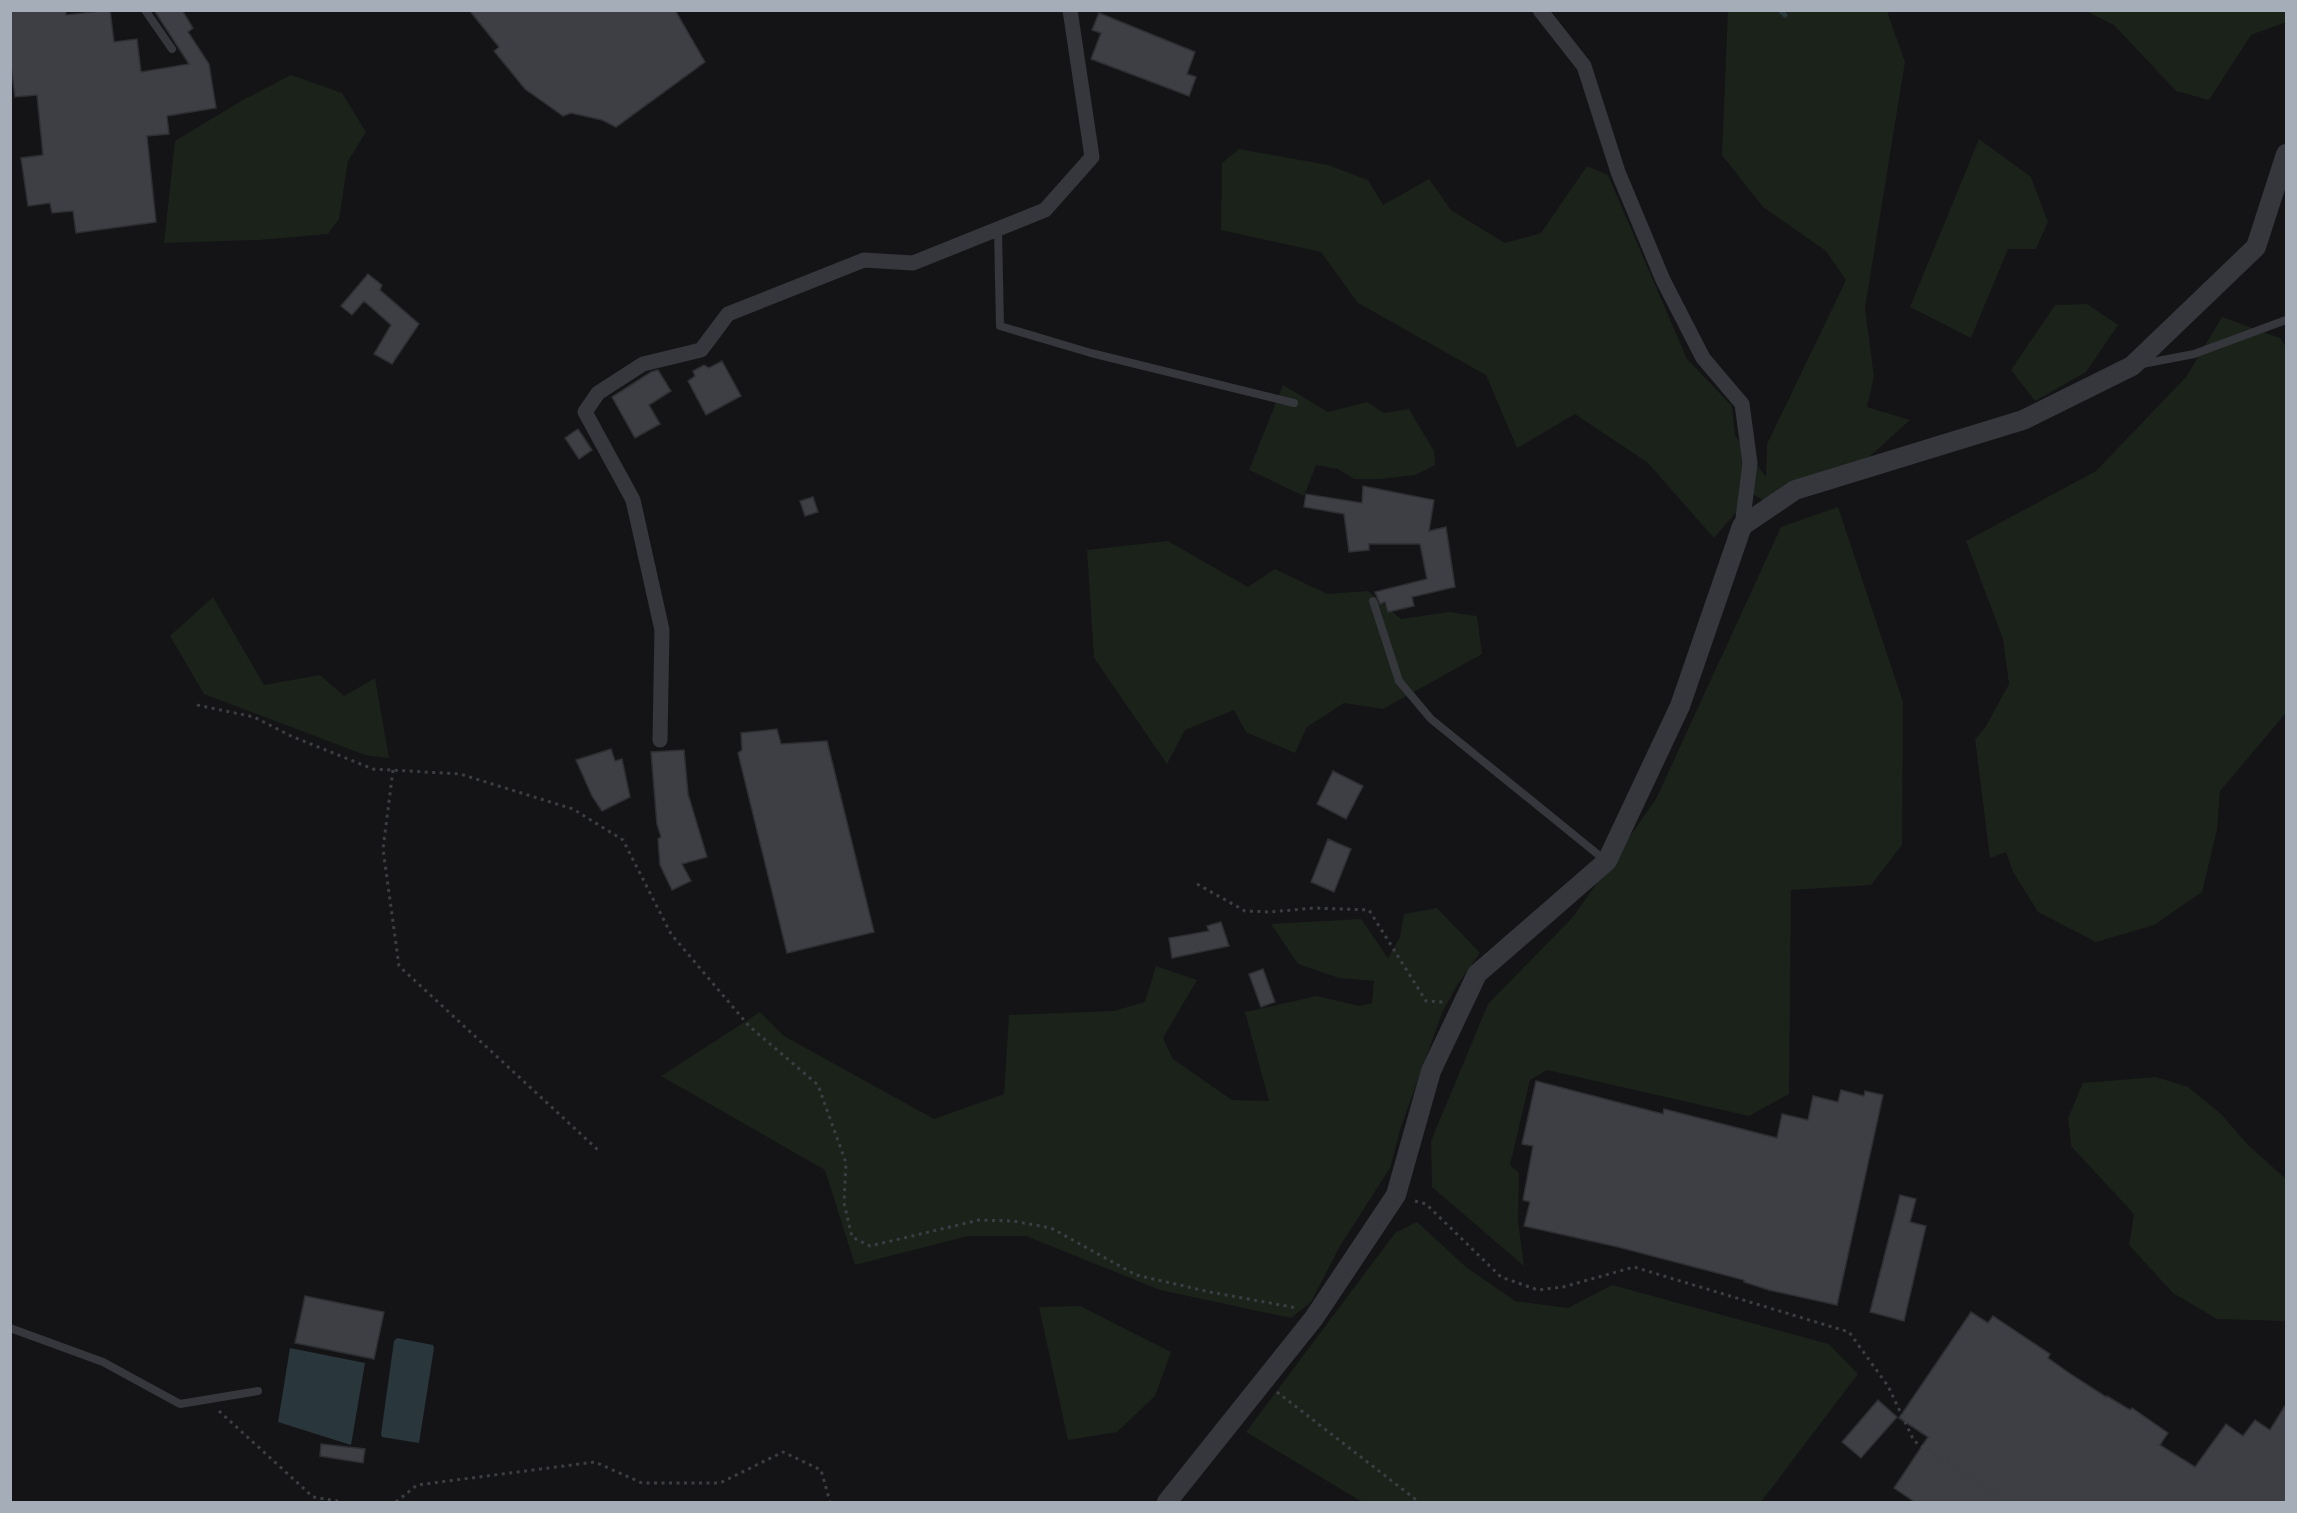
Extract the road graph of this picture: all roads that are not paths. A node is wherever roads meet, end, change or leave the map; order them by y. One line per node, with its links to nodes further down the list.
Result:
1 (145, 10): 4 (lane)
2 (1070, 10): 6 (street)
3 (1540, 10): 10 (street)
4 (172, 49)
5 (2286, 153): 8 (street)
6 (998, 230): 9 (lane); 12 (street)
7 (2286, 320): 8 (lane)
8 (2132, 366): 10 (street)
9 (1294, 403)
10 (1742, 526): 13 (street)
11 (1373, 601): 13 (lane)
12 (660, 740)
13 (1607, 861): 16 (street)
14 (10, 1328): 15 (lane)
15 (258, 1391)
16 (1167, 1503)

